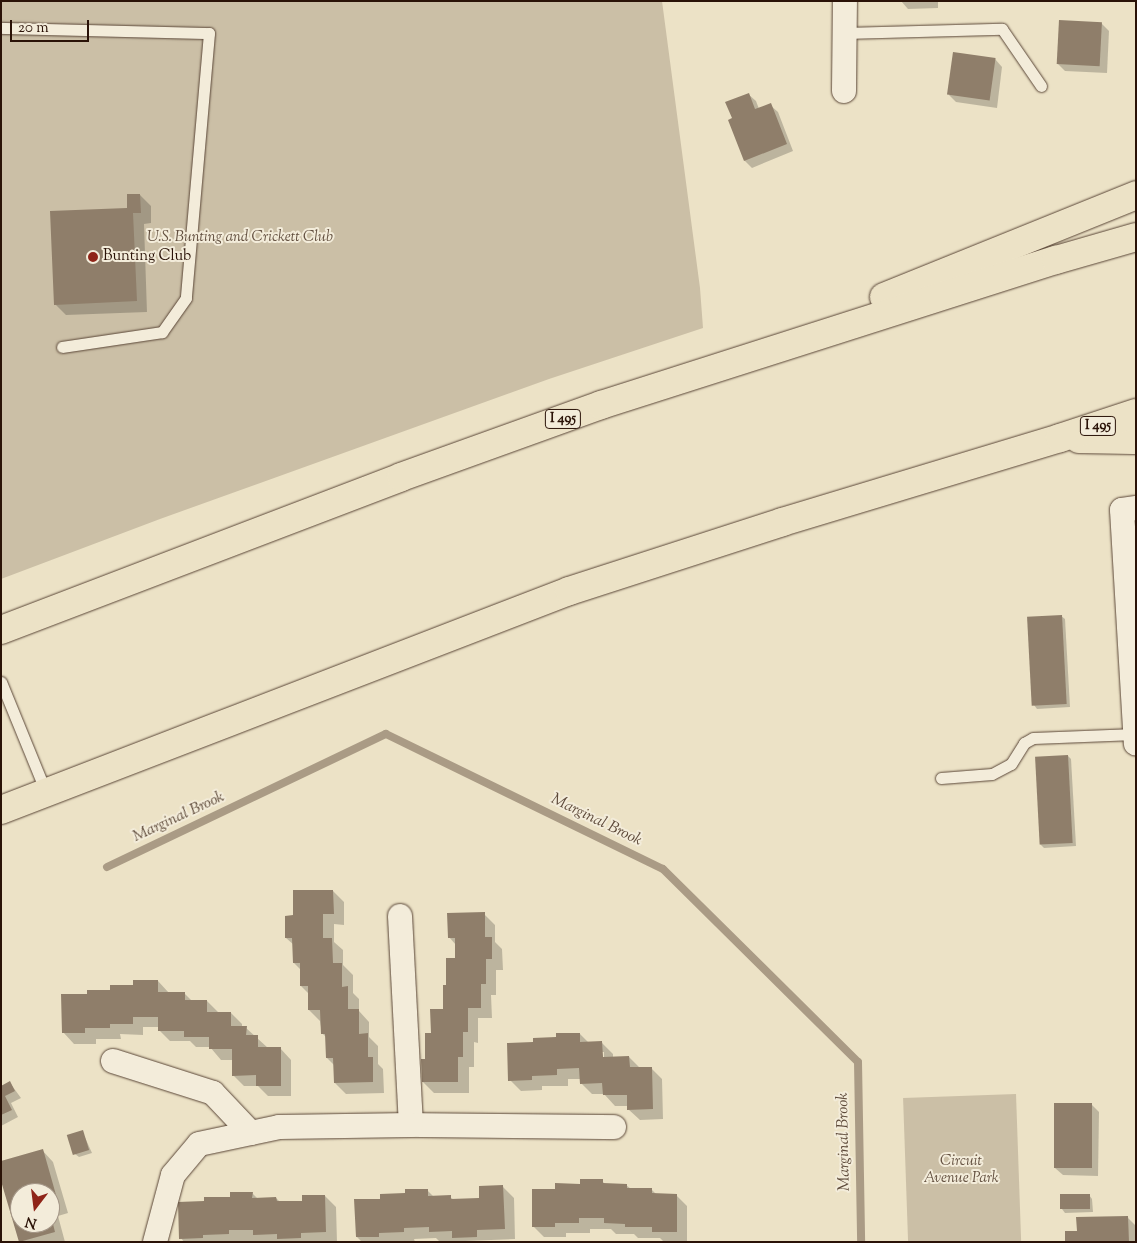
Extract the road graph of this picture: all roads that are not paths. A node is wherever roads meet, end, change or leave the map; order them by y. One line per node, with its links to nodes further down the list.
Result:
1 (845, 1): 3 (street)
2 (1, 28): 8 (lane)
3 (844, 33): 4 (lane); 5 (street)
4 (1041, 86)
5 (844, 91)
6 (1136, 196): 9 (highway)
7 (1136, 237): 9 (highway, I 495)
8 (62, 347)
9 (690, 375): 14 (highway, I 495)
10 (1136, 413): 11 (highway, I 495)
11 (1060, 438): 12 (highway); 18 (highway, I 495)
12 (1136, 440)
13 (1136, 508): 16 (street)
14 (1, 630)
15 (1, 682): 18 (lane)
16 (1135, 739): 17 (lane)
17 (941, 778)
18 (46, 792): 19 (highway, I 495)
19 (1, 810)
20 (400, 916): 22 (street)
21 (113, 1061): 24 (street)
22 (411, 1125): 23 (street); 24 (street)
23 (614, 1127)
24 (251, 1133): 25 (street)
25 (155, 1242)

